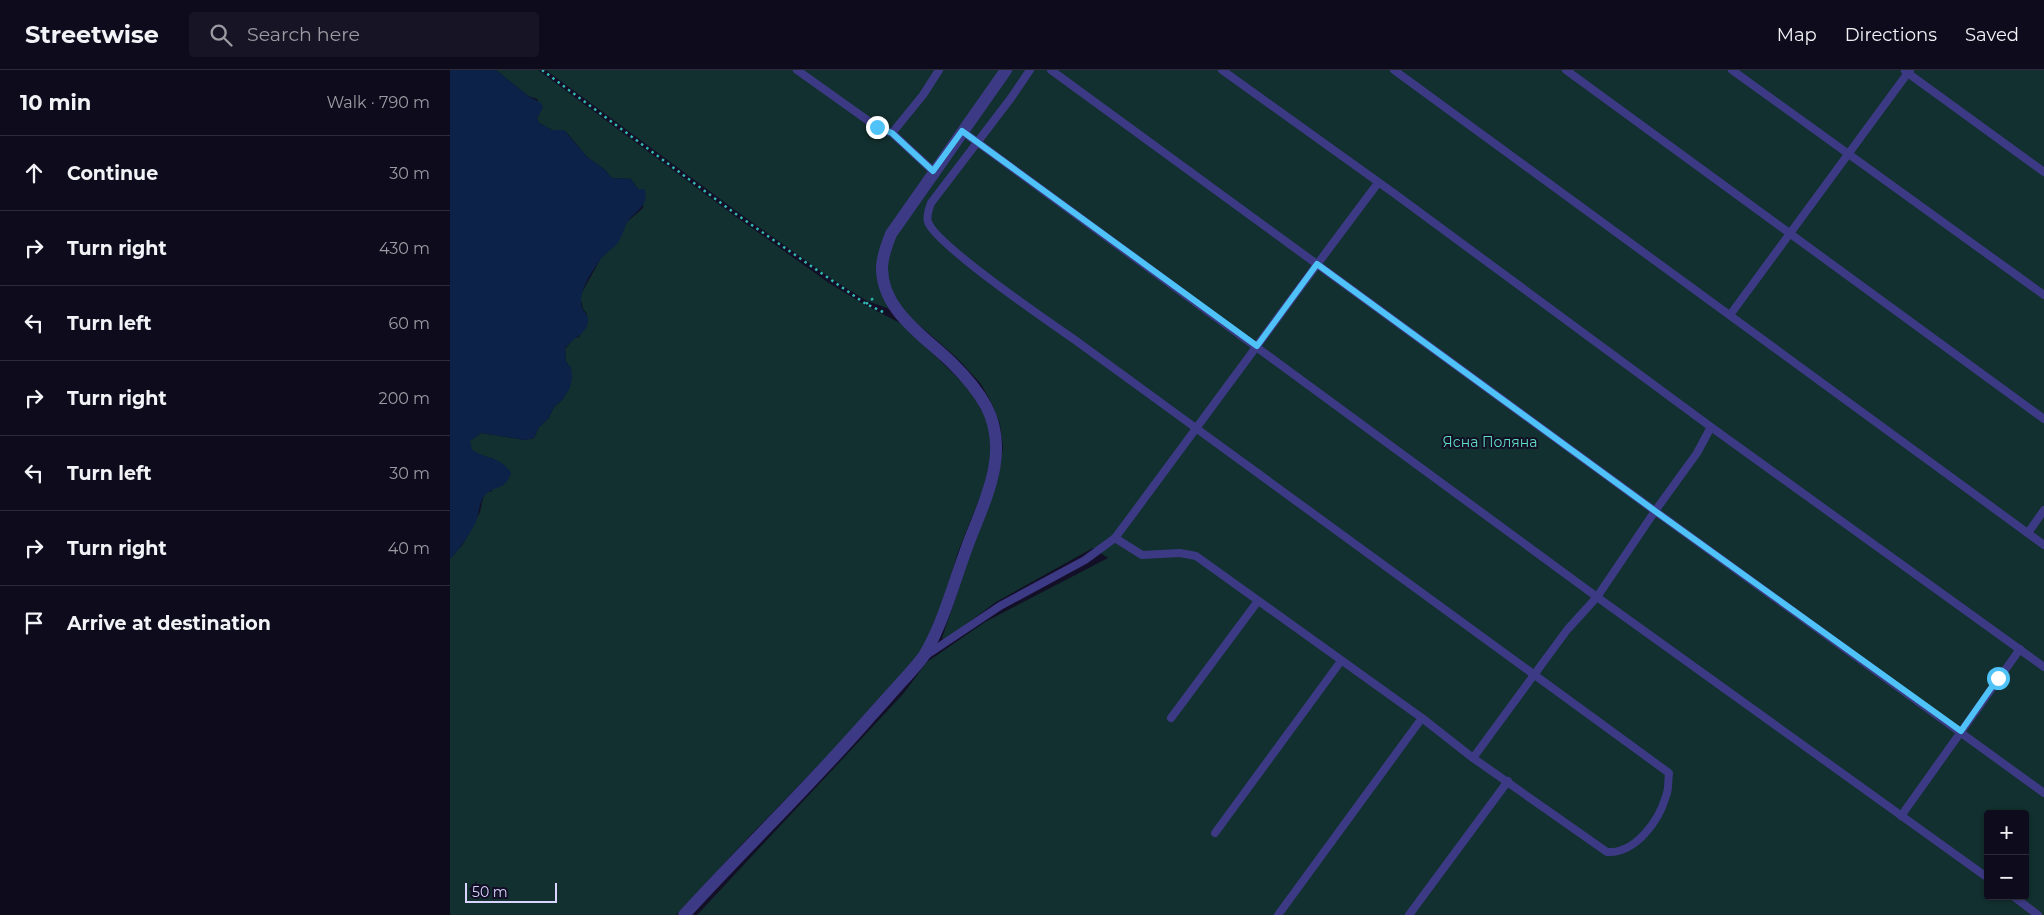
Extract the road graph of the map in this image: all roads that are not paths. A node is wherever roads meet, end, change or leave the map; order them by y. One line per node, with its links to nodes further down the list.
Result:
1 (797, 70): 12 (lane)
2 (813, 70): 12 (lane)
3 (939, 70): 14 (lane)
4 (1006, 70): 13 (street)
5 (1030, 70): 15 (lane)
6 (1051, 70): 21 (lane)
7 (1222, 70): 19 (lane)
8 (1394, 70): 23 (lane)
9 (1566, 70): 20 (lane)
10 (1732, 70): 16 (lane)
11 (1907, 71): 16 (lane); 18 (lane)
12 (807, 78): 14 (lane)
13 (962, 131): 15 (lane); 17 (street)
14 (892, 133): 17 (lane)
15 (978, 142): 24 (lane); 27 (lane)
16 (1850, 154): 20 (lane); 22 (lane)
17 (933, 171): 36 (street)
18 (2044, 172)
19 (1378, 183): 21 (lane); 26 (lane)
20 (1791, 234): 23 (lane); 25 (lane)
21 (1317, 264): 24 (lane); 29 (lane)
22 (2044, 295)
23 (1730, 315): 30 (lane)
24 (1257, 346): 27 (lane); 33 (lane)
25 (2044, 420)
26 (1712, 427): 29 (lane); 35 (lane)
27 (1197, 429): 31 (lane); 39 (lane)
28 (2044, 510): 30 (lane)
29 (1655, 511): 33 (lane); 42 (lane)
30 (2028, 533): 32 (lane)
31 (1115, 538): 34 (lane); 36 (lane)
32 (2044, 545)
33 (1597, 597): 39 (lane); 46 (lane)
34 (1258, 601): 37 (lane); 40 (lane)
35 (2020, 649): 38 (lane); 42 (lane)
36 (924, 656): 50 (street)
37 (1341, 661): 41 (lane); 47 (lane)
38 (2044, 667)
39 (1533, 675): 43 (lane); 44 (lane)
40 (1171, 718)
41 (1422, 718): 43 (lane); 51 (lane)
42 (1961, 731): 45 (lane); 46 (lane)
43 (1473, 758): 44 (lane)
44 (1508, 781): 52 (lane)
45 (2044, 792)
46 (1902, 816): 48 (lane)
47 (1215, 833)
48 (1984, 875)
49 (2018, 900): 53 (lane)
50 (684, 915)
51 (1278, 915)
52 (1409, 915)
53 (2038, 915)

